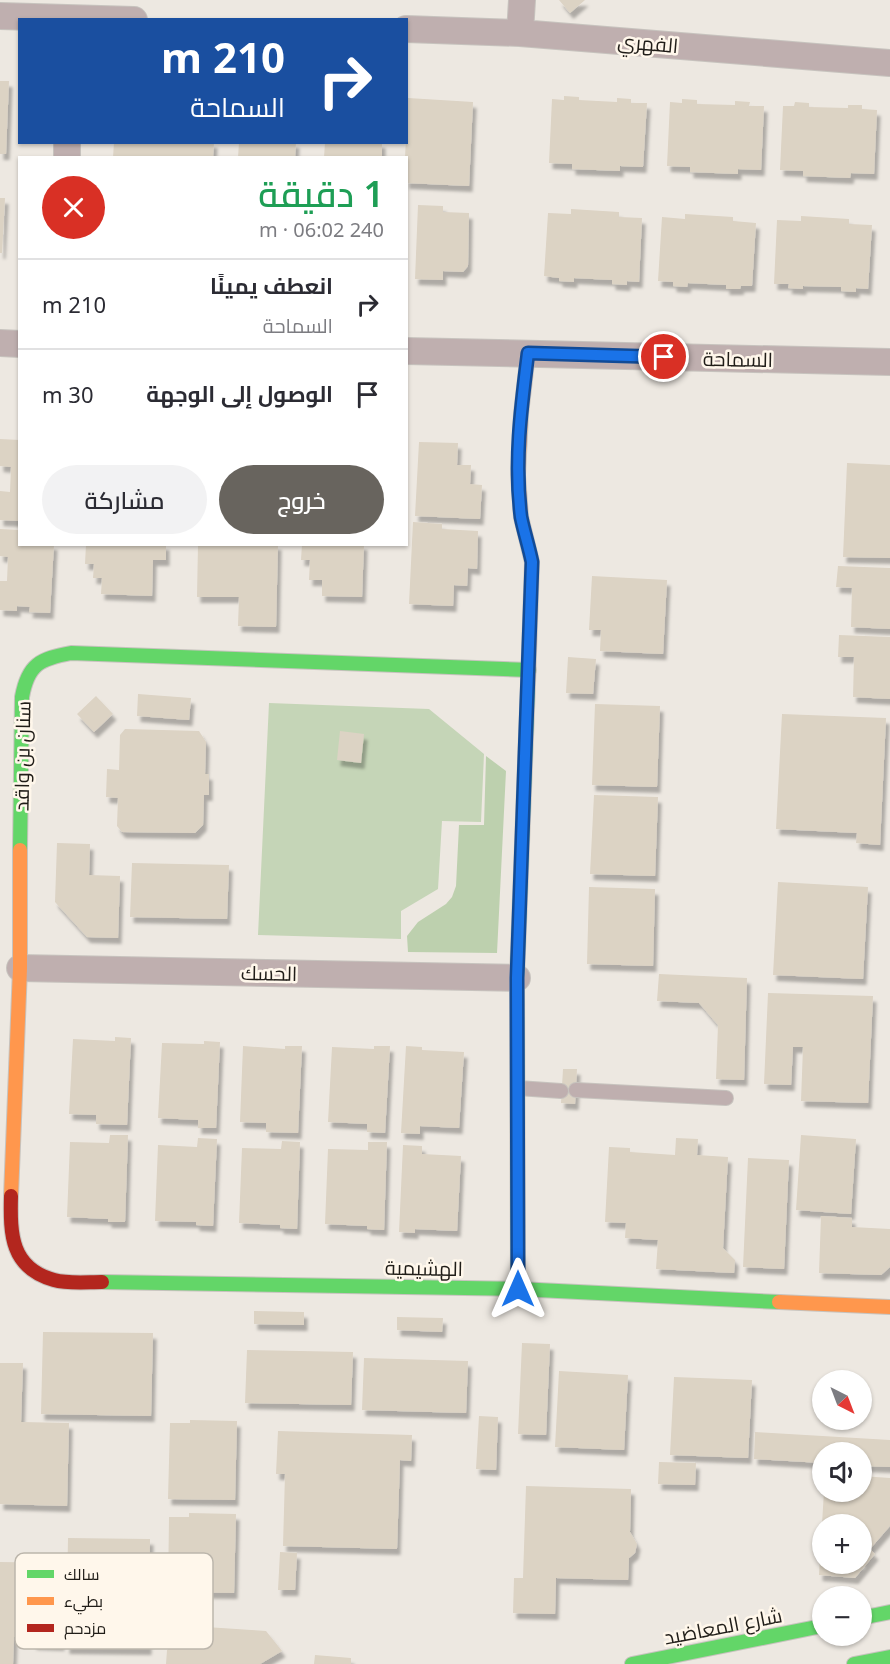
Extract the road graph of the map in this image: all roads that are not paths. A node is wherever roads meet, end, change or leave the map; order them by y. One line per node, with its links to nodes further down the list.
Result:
1 (522, 0): 5 (street)
2 (0, 16): 3 (street)
3 (71, 18)
4 (408, 29): 5 (street, الفهري)
5 (520, 33): 6 (street, الفهري)
6 (890, 63)
7 (0, 343): 8 (street)
8 (18, 344)
9 (408, 351): 10 (street, السماحة)
10 (528, 353): 11 (street, السماحة); 12 (street)
11 (890, 362)
12 (529, 670): 13 (street, سنان بن واقد); 14 (street)
13 (20, 968): 14 (street, الحسك); 19 (street, سنان بن واقد)
14 (517, 978): 15 (street)
15 (518, 1088): 17 (lane); 20 (street)
16 (576, 1090): 18 (lane)
17 (561, 1091)
18 (726, 1098)
19 (31, 1270): 20 (street, الهشيمية)
20 (518, 1289): 21 (street, الهشيمية)
21 (890, 1307)
22 (890, 1612): 23 (street)
23 (872, 1616)
24 (812, 1628): 26 (street, شارع المعاضيد)
25 (890, 1657): 27 (street)
26 (632, 1664)
27 (854, 1664)

